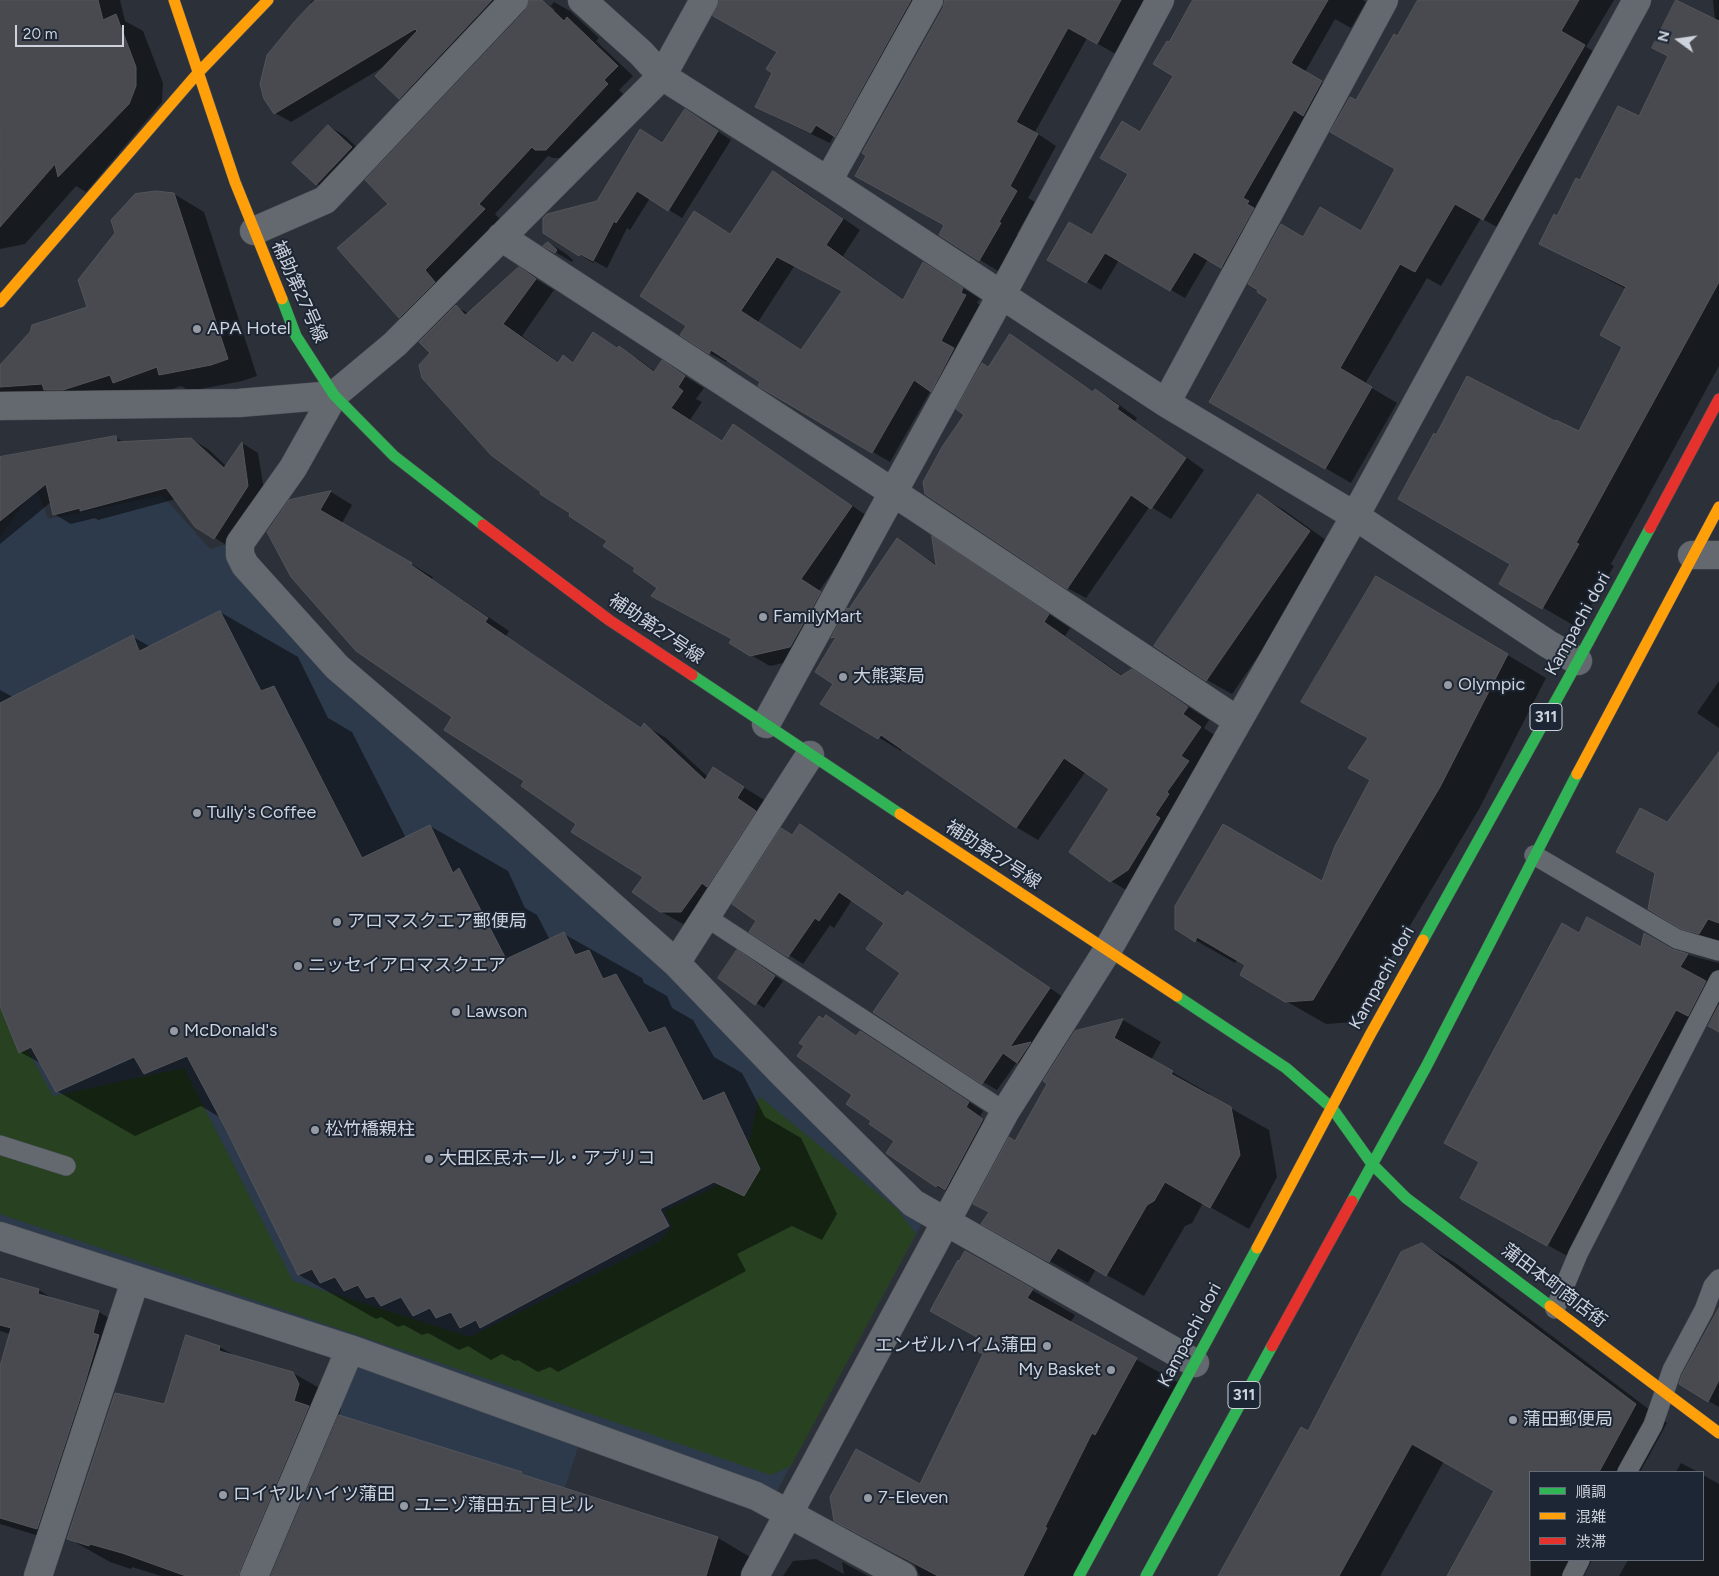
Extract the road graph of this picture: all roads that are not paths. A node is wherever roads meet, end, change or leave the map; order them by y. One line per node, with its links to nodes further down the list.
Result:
1 (174, 0): 10 (street, 補助第27号線)
2 (268, 0): 10 (street)
3 (514, 0): 13 (street)
4 (582, 0): 11 (street)
5 (704, 0): 11 (street)
6 (929, 0): 12 (street)
7 (1160, 0): 15 (street)
8 (1384, 0): 19 (street)
9 (1637, 0): 23 (street)
10 (197, 74): 13 (street, 補助第27号線); 16 (street)
11 (662, 76): 12 (street); 14 (street)
12 (828, 181): 15 (street)
13 (254, 231): 17 (street, 補助第27号線)
14 (501, 237): 17 (street); 21 (street)
15 (1002, 294): 19 (street); 21 (street)
16 (0, 302)
17 (334, 396): 20 (street); 28 (street, 補助第27号線); 34 (street)
18 (1719, 399): 26 (street, Kampachi dori / 311)
19 (1166, 403): 23 (street)
20 (0, 406)
21 (892, 492): 27 (street); 28 (street)
22 (1719, 506): 24 (street, 311)
23 (1355, 516): 26 (street); 27 (street)
24 (1692, 555): 25 (street); 30 (street, 311)
25 (1719, 556)
26 (1578, 661): 36 (street, Kampachi dori / 311)
27 (1238, 721): 32 (street)
28 (766, 724): 29 (street, 補助第27号線)
29 (810, 755): 31 (street); 32 (street, 補助第27号線)
30 (1534, 855): 33 (lane); 39 (street, 311)
31 (706, 917): 34 (street); 37 (lane)
32 (1107, 951): 36 (street, 補助第27号線); 37 (street)
33 (1719, 951)
34 (676, 962): 41 (street)
35 (1719, 980): 45 (lane)
36 (1332, 1108): 39 (street, 蒲田本町商店街); 47 (street, Kampachi dori / 311)
37 (1005, 1112): 41 (street)
38 (0, 1145): 40 (lane)
39 (1372, 1164): 45 (street, 蒲田本町商店街); 58 (street, 311)
40 (66, 1166)
41 (946, 1222): 47 (street); 51 (street)
42 (0, 1236): 44 (street)
43 (1719, 1278): 48 (lane)
44 (135, 1281): 46 (street); 53 (street)
45 (1555, 1309): 48 (street, 蒲田本町商店街)
46 (350, 1349): 51 (street); 54 (street)
47 (1195, 1364): 57 (street, Kampachi dori / 311)
48 (1665, 1392): 49 (street, 蒲田本町商店街); 50 (lane)
49 (1719, 1433)
50 (1628, 1471)
51 (788, 1513): 55 (street); 56 (street)
52 (1580, 1561): 59 (lane)
53 (38, 1576)
54 (254, 1576)
55 (755, 1576)
56 (903, 1576)
57 (1079, 1576)
58 (1146, 1576)
59 (1572, 1576)

